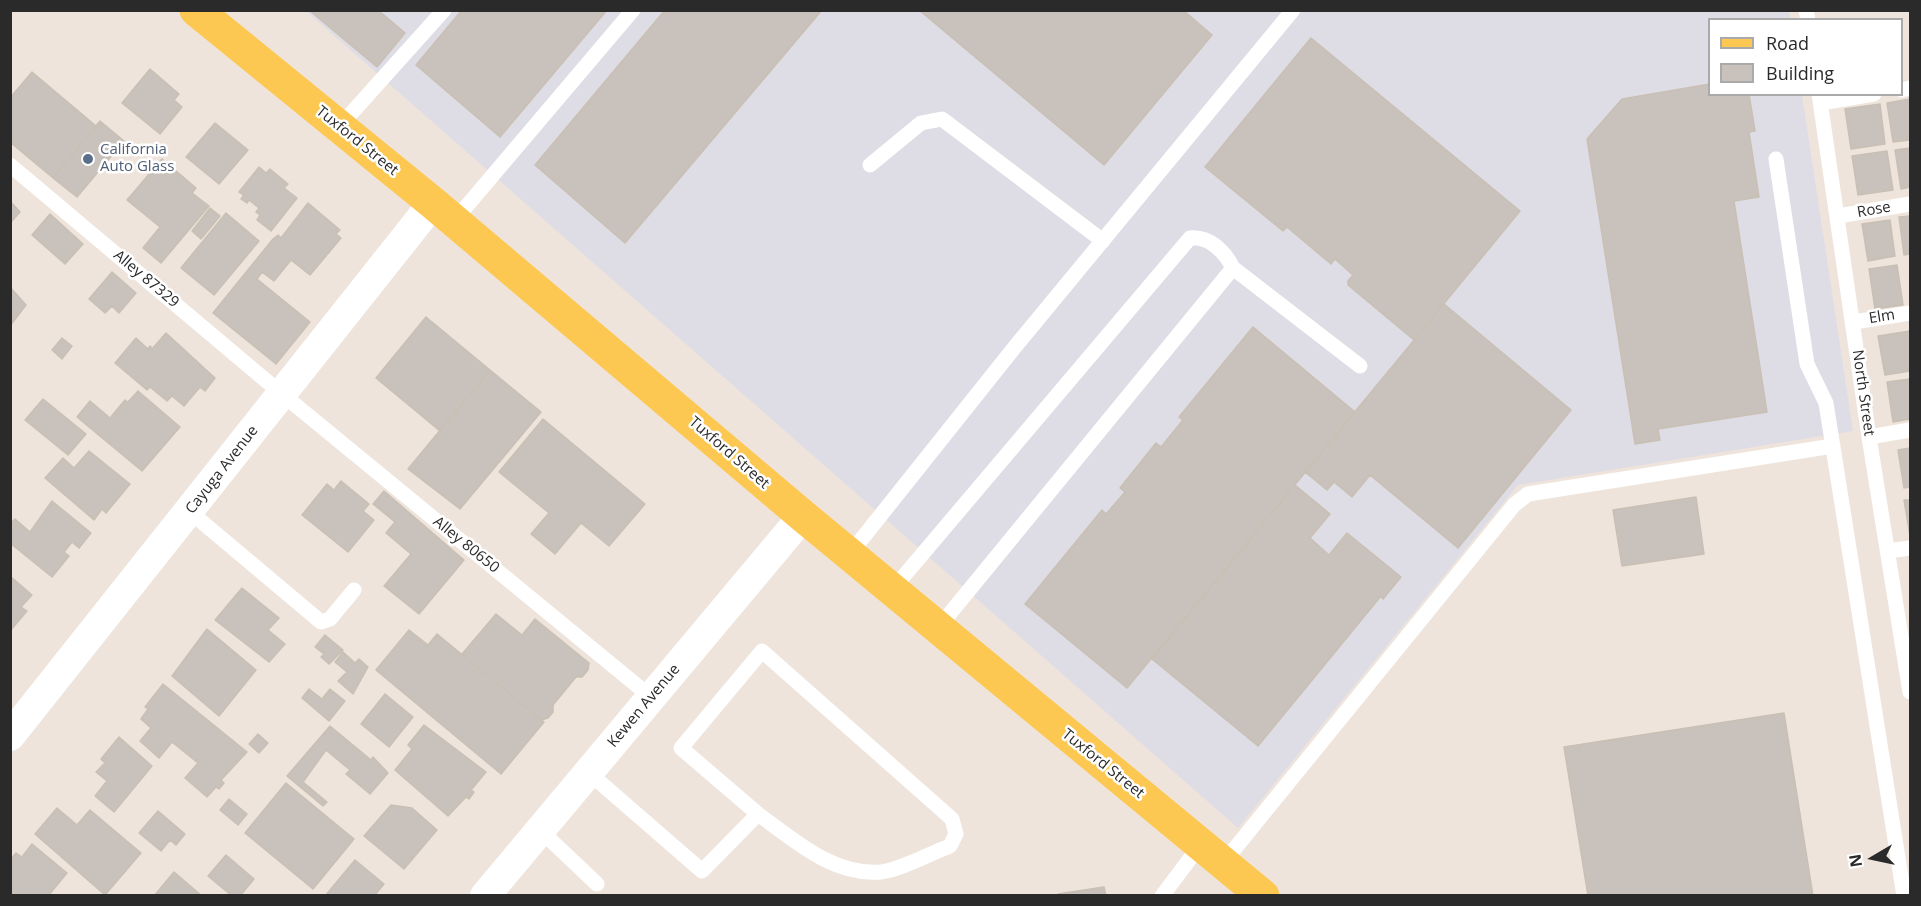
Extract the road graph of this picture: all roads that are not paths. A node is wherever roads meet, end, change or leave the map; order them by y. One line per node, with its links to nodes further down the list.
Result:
1 (196, 10): 7 (main road, Tuxford Street)
2 (444, 10): 7 (lane)
3 (633, 10): 12 (lane)
4 (1293, 10): 14 (lane)
5 (1852, 96): 6 (lane)
6 (1820, 99): 13 (lane, North Street)
7 (339, 127): 12 (main road, Tuxford Street)
8 (1776, 159): 22 (lane)
9 (10, 165): 19 (lane, Alley 87329)
10 (870, 165): 14 (lane)
11 (1911, 204): 13 (lane, Rose)
12 (444, 212): 19 (street, Cayuga Avenue); 24 (main road, Tuxford Street)
13 (1838, 216): 17 (lane, North Street)
14 (1103, 241): 27 (lane)
15 (1233, 268): 18 (lane); 29 (lane); 30 (lane)
16 (1911, 313): 17 (lane, Elm)
17 (1854, 322): 21 (lane, North Street)
18 (1360, 366)
19 (282, 394): 23 (street, Cayuga Avenue); 33 (lane, Alley 80650)
20 (1911, 430): 21 (lane)
21 (1869, 436): 26 (lane, North Street)
22 (1833, 446): 38 (lane); 43 (lane)
23 (189, 510): 28 (lane); 34 (street, Cayuga Avenue)
24 (803, 516): 27 (main road, Tuxford Street); 33 (street, Kewen Avenue)
25 (1911, 548): 26 (lane)
26 (1888, 550): 31 (lane, North Street)
27 (849, 555): 29 (main road, Tuxford Street)
28 (354, 590)
29 (892, 590): 30 (main road, Tuxford Street)
30 (938, 628): 38 (main road, Tuxford Street)
31 (1908, 664): 32 (lane, North Street)
32 (1911, 692)
33 (651, 697): 35 (street, Kewen Avenue)
34 (10, 736)
35 (588, 772): 36 (lane); 37 (street, Kewen Avenue)
36 (758, 814): 36 (lane)
37 (540, 830): 39 (lane); 40 (street, Kewen Avenue)
38 (1212, 853): 41 (lane); 42 (main road, Tuxford Street)
39 (597, 884)
40 (485, 896)
41 (1162, 896)
42 (1263, 896)
43 (1904, 896)

